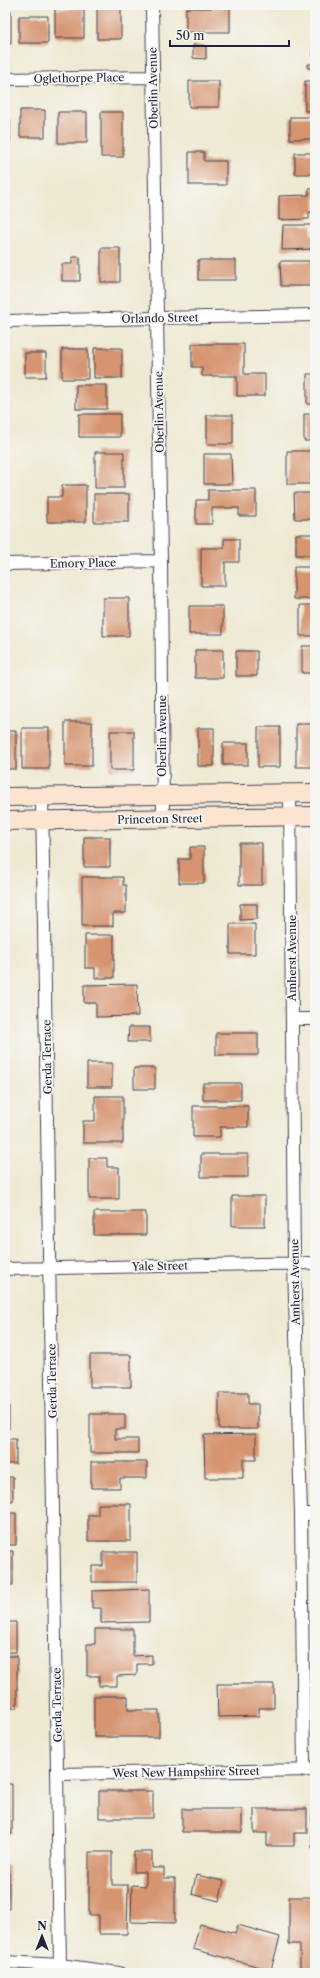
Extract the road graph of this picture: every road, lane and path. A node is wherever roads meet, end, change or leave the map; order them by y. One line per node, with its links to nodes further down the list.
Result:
1 (152, 5): 2 (street, Oberlin Avenue)
2 (152, 77): 3 (street, Oglethorpe Place); 5 (street, Oberlin Avenue)
3 (5, 79)
4 (315, 315): 5 (street, Orlando Street)
5 (157, 318): 6 (street, Orlando Street); 7 (street, Oberlin Avenue)
6 (5, 321)
7 (161, 561): 8 (street, Emory Place); 11 (street, Oberlin Avenue)
8 (5, 564)
9 (290, 793): 10 (main road); 11 (main road); 15 (street, Amherst Avenue)
10 (315, 793)
11 (163, 795): 13 (main road); 16 (street, Oberlin Avenue)
12 (5, 797): 13 (main road)
13 (42, 797): 17 (street, Gerda Terrace)
14 (315, 816): 15 (main road, Princeton Street)
15 (291, 817): 16 (main road, Princeton Street); 19 (street, Amherst Avenue)
16 (163, 819): 17 (main road, Princeton Street)
17 (42, 820): 18 (main road, Princeton Street); 23 (street, Gerda Terrace)
18 (5, 821)
19 (293, 1019): 20 (street); 21 (street, Amherst Avenue)
20 (315, 1019)
21 (294, 1263): 22 (street, Yale Street); 23 (street, Yale Street); 25 (street, Amherst Avenue)
22 (315, 1263)
23 (50, 1268): 24 (street, Yale Street); 28 (street, Gerda Terrace)
24 (5, 1269)
25 (301, 1514): 26 (street); 27 (street, Amherst Avenue)
26 (315, 1514)
27 (310, 1770): 28 (street, West New Hampshire Street)
28 (58, 1774): 30 (street, Gerda Terrace)
29 (5, 1962): 30 (street)
30 (60, 1965): 31 (street)
31 (119, 1973)

